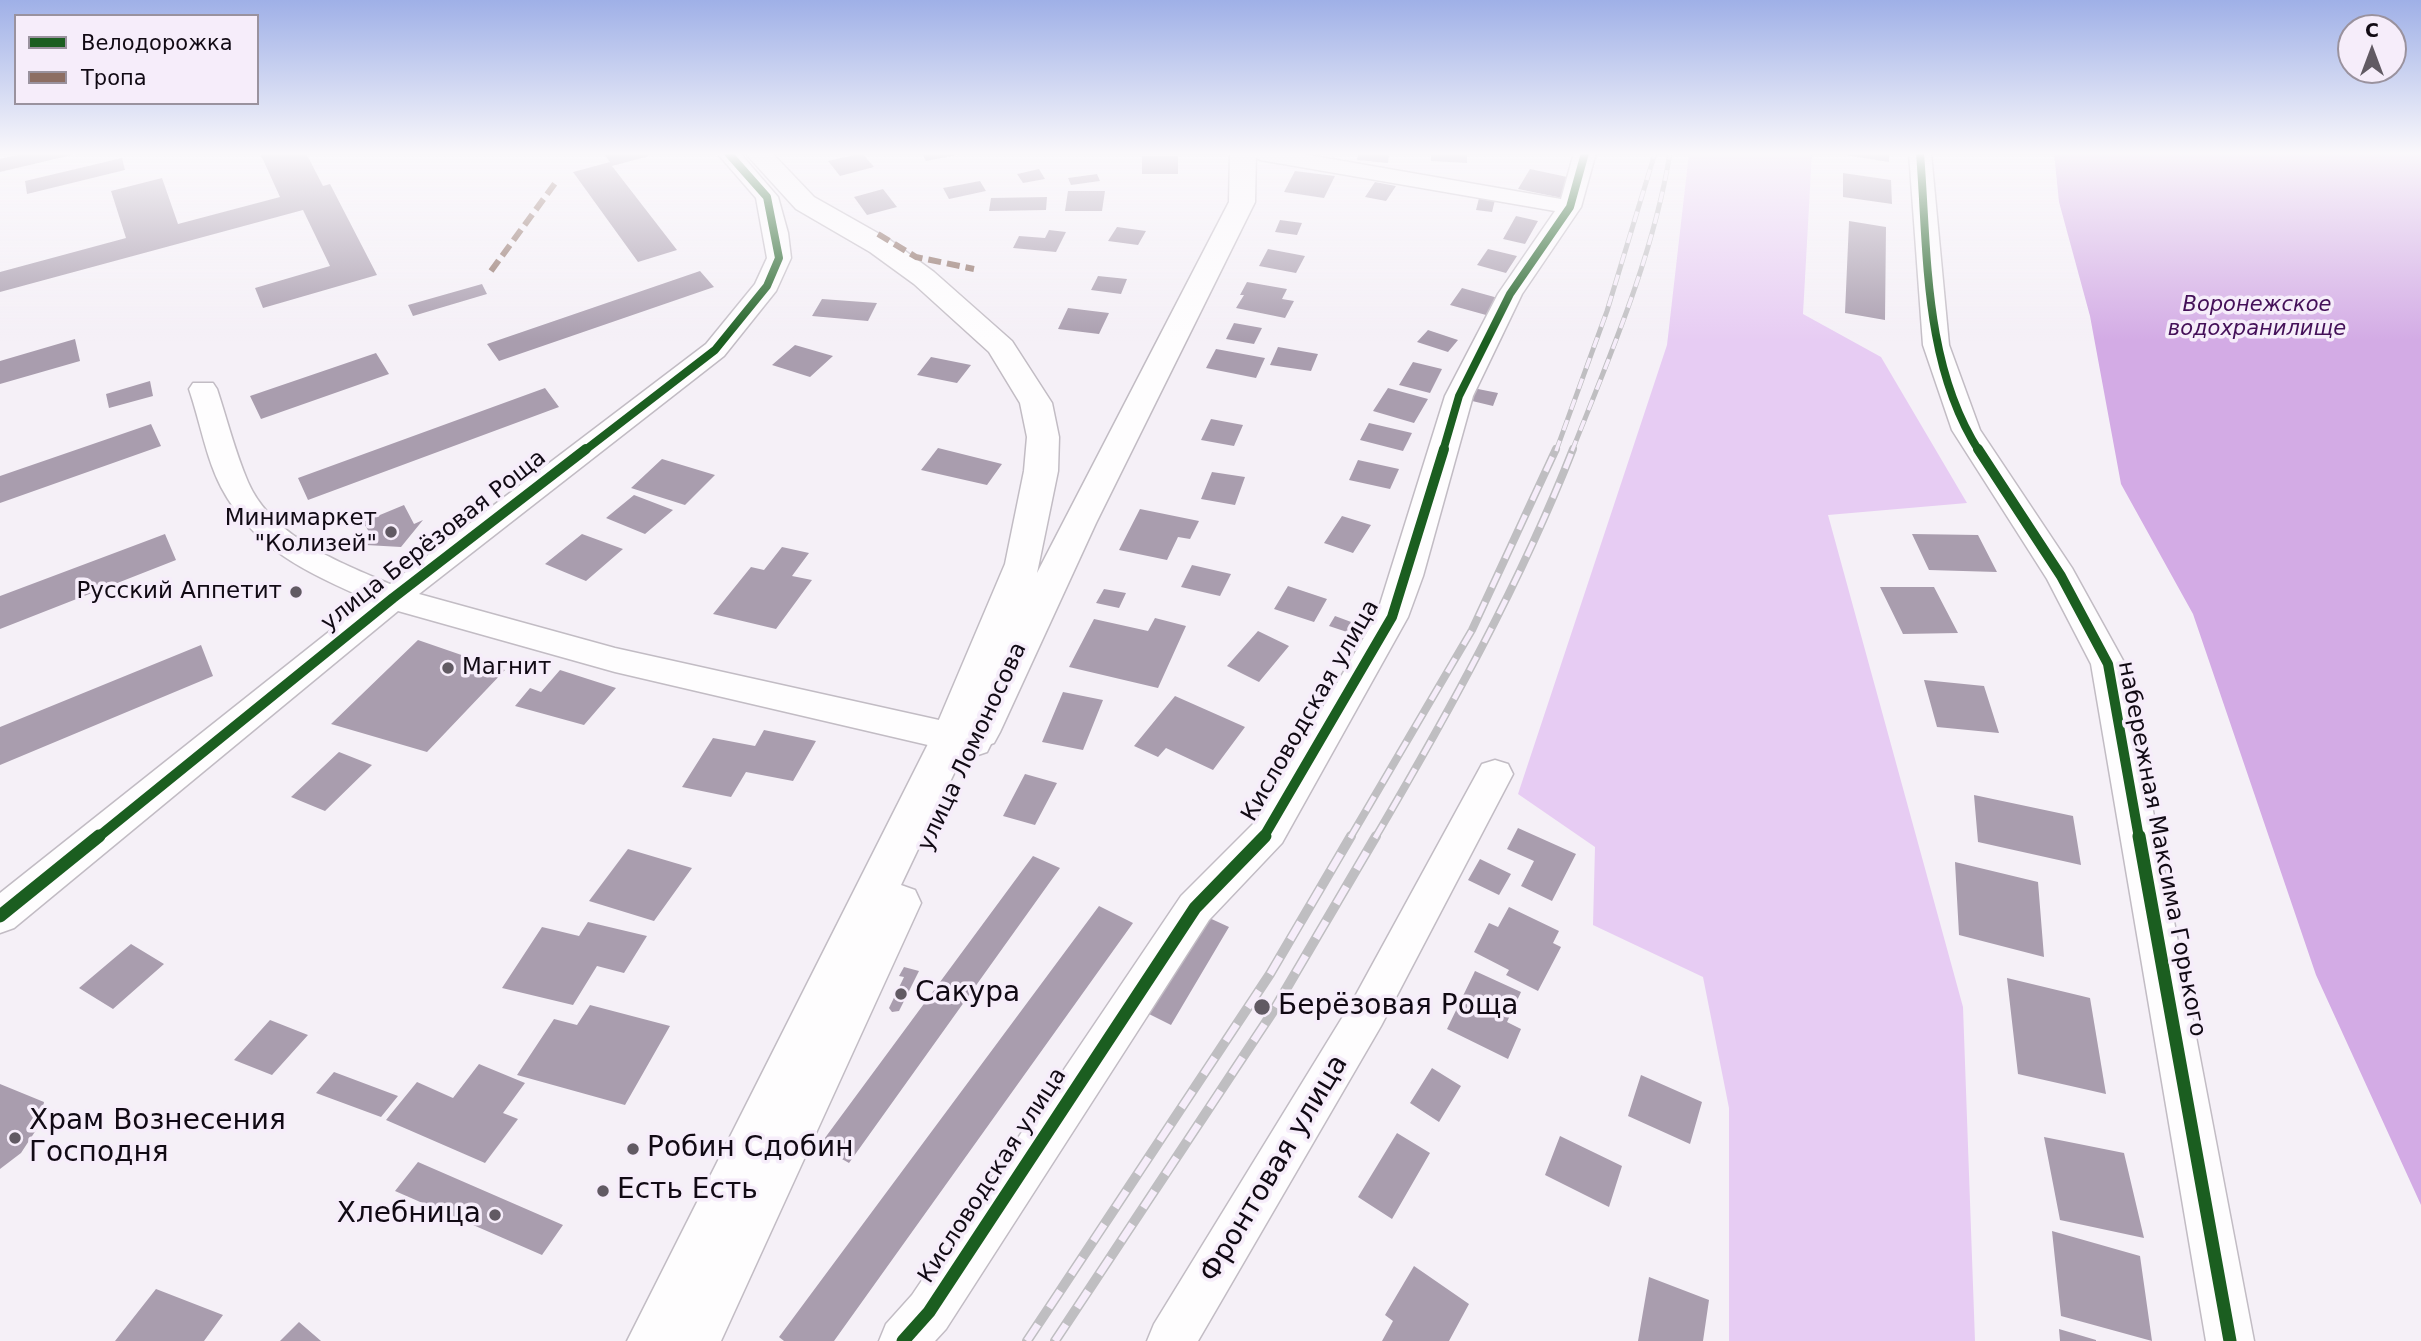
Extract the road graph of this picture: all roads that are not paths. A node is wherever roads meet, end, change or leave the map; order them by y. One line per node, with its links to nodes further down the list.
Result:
1 (772, 216): 7 (street, улица Берёзовая Роща)
2 (826, 216): 8 (main road)
3 (1235, 216): 8 (main road, улица Ломоносова)
4 (1564, 216): 13 (street, Кисловодская улица)
5 (1925, 216): 15 (street, набережная Максима Горького)
6 (203, 389): 7 (street)
7 (393, 598): 8 (street); 10 (street, улица Берёзовая Роща)
8 (964, 739): 11 (main road, улица Ломоносова); 12 (main road, улица Ломоносова)
9 (1495, 774): 14 (street, Фронтовая улица)
10 (0, 916)
11 (655, 1341)
12 (692, 1341)
13 (903, 1341)
14 (1171, 1341)
15 (2230, 1341)

